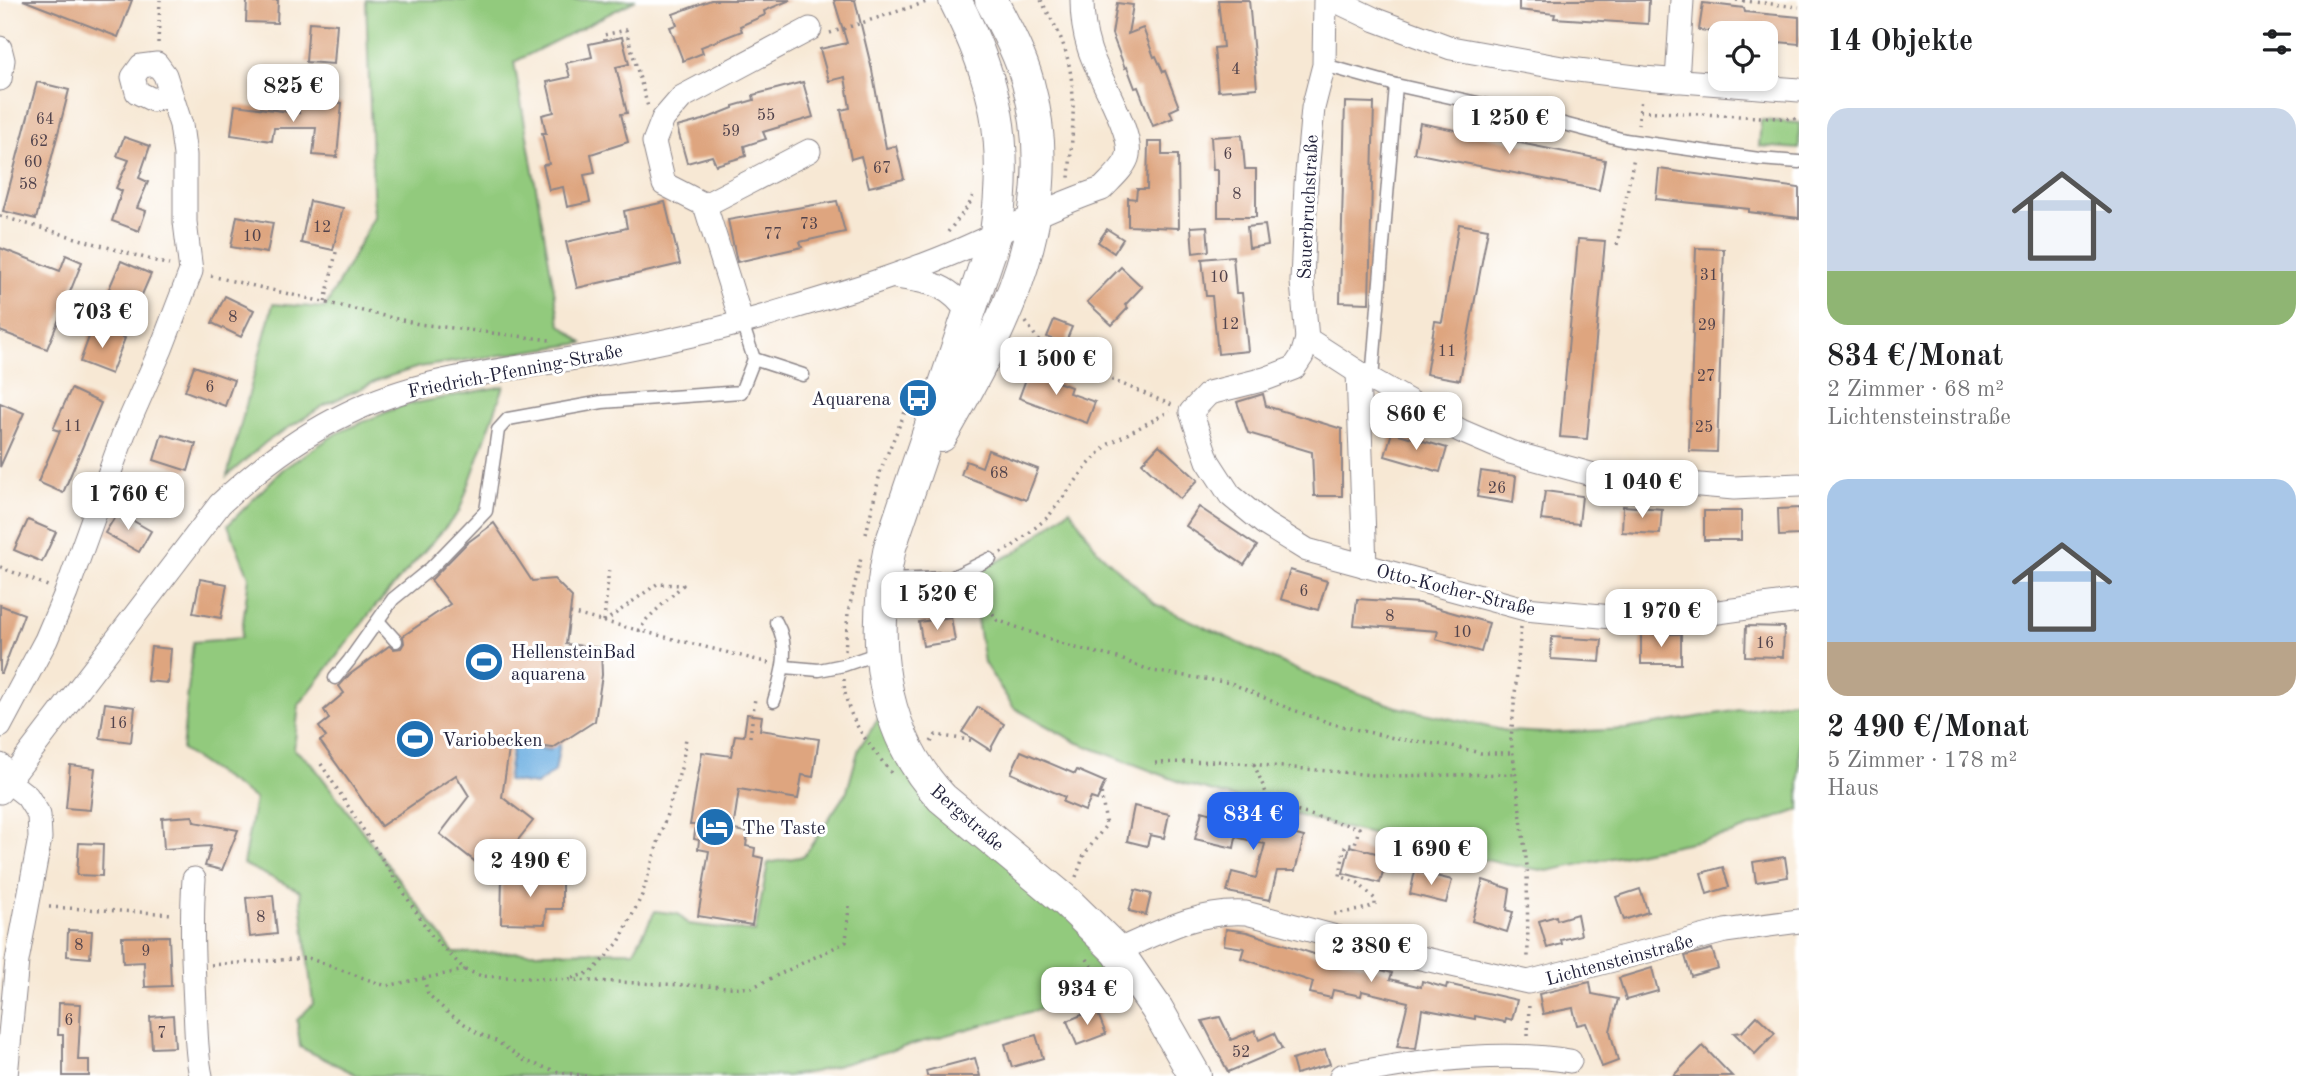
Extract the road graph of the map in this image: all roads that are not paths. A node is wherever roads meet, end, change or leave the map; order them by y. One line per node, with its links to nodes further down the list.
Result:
1 (955, 0): 18 (street)
2 (991, 0): 17 (street)
3 (1082, 0): 17 (street, Friedrich-Pfenning-Straße)
4 (1682, 0): 10 (street)
5 (1334, 1): 8 (street, Sauerbruchstraße); 10 (street)
6 (810, 29): 16 (street)
7 (0, 48): 9 (street)
8 (1325, 65): 11 (lane); 22 (street, Sauerbruchstraße)
9 (0, 79)
10 (1677, 81): 12 (street)
11 (1396, 85): 15 (lane); 25 (lane)
12 (1799, 90)
13 (171, 95): 13 (street); 39 (street)
14 (809, 151): 16 (street)
15 (1799, 162)
16 (705, 205): 21 (street)
17 (1036, 216): 18 (street, Friedrich-Pfenning-Straße); 27 (street)
18 (996, 233): 19 (street, Friedrich-Pfenning-Straße); 20 (street)
19 (895, 276): 20 (street, Friedrich-Pfenning-Straße); 21 (street, Friedrich-Pfenning-Straße)
20 (969, 314): 27 (street)
21 (742, 323): 23 (lane); 40 (street, Friedrich-Pfenning-Straße)
22 (1307, 339): 25 (street); 29 (street, Otto-Kocher-Straße)
23 (754, 359): 24 (lane); 32 (lane)
24 (803, 375)
25 (1365, 376): 26 (street); 29 (street, Otto-Kocher-Straße)
26 (1799, 485)
27 (904, 501): 30 (street, Bergstraße)
28 (990, 559): 30 (lane)
29 (1365, 566): 31 (street, Otto-Kocher-Straße)
30 (883, 580): 35 (street, Bergstraße)
31 (1799, 601)
32 (379, 622): 34 (lane); 37 (lane)
33 (776, 622): 36 (lane)
34 (396, 641)
35 (879, 653): 36 (lane); 43 (street, Bergstraße)
36 (785, 667): 38 (lane)
37 (335, 678)
38 (774, 701)
39 (0, 726)
40 (3, 780): 45 (street)
41 (194, 879): 46 (street)
42 (1799, 921): 43 (street, Lichtensteinstraße)
43 (1117, 951): 47 (street, Bergstraße)
44 (1570, 1061): 48 (street)
45 (6, 1076)
46 (201, 1076)
47 (1195, 1076)
48 (1340, 1076)

